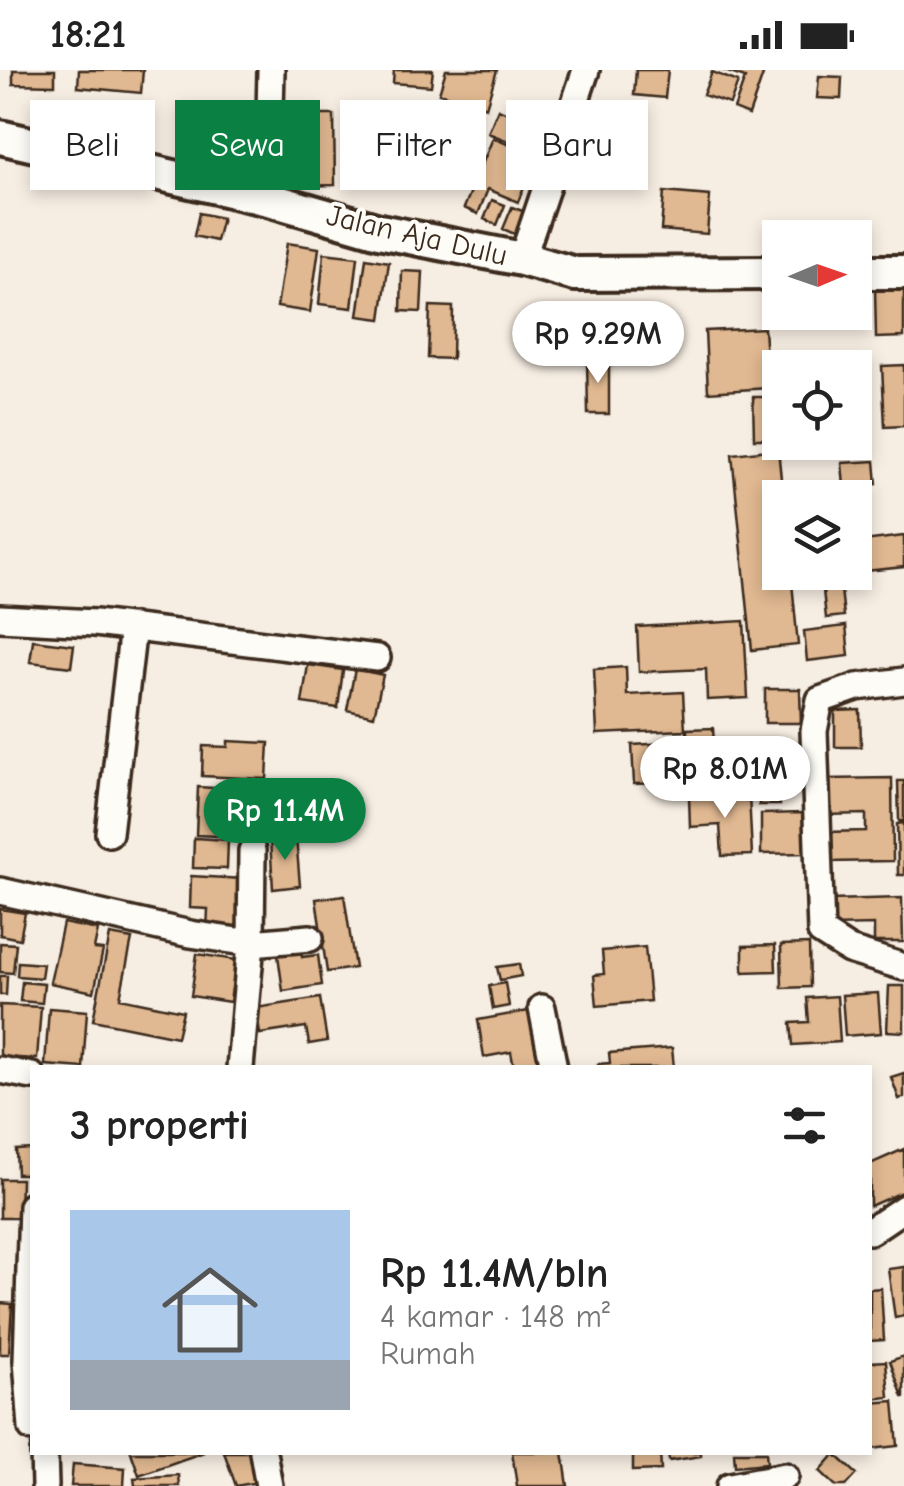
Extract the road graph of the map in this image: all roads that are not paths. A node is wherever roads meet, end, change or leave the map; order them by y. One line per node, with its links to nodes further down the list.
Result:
1 (271, 70): 4 (street)
2 (586, 70): 5 (street)
3 (0, 137): 4 (street, Jalan Aja Dulu)
4 (268, 198): 5 (street, Jalan Aja Dulu)
5 (522, 259): 8 (street, Jalan Aja Dulu)
6 (872, 272): 7 (street)
7 (904, 272)
8 (762, 273)
9 (0, 618): 10 (street)
10 (134, 628): 11 (street); 13 (street)
11 (377, 658)
12 (904, 682): 18 (street)
13 (108, 833)
14 (252, 851): 17 (street)
15 (0, 891): 17 (street)
16 (310, 938): 17 (street)
17 (251, 943): 20 (street)
18 (904, 967)
19 (542, 1008): 21 (street)
20 (240, 1065)
21 (553, 1065)
22 (0, 1070): 23 (street)
23 (30, 1076)
24 (904, 1208): 25 (street)
25 (872, 1230)
26 (44, 1455): 29 (street)
27 (264, 1455): 30 (street)
28 (785, 1471): 31 (street)
29 (45, 1486)
30 (269, 1486)
31 (730, 1486)

